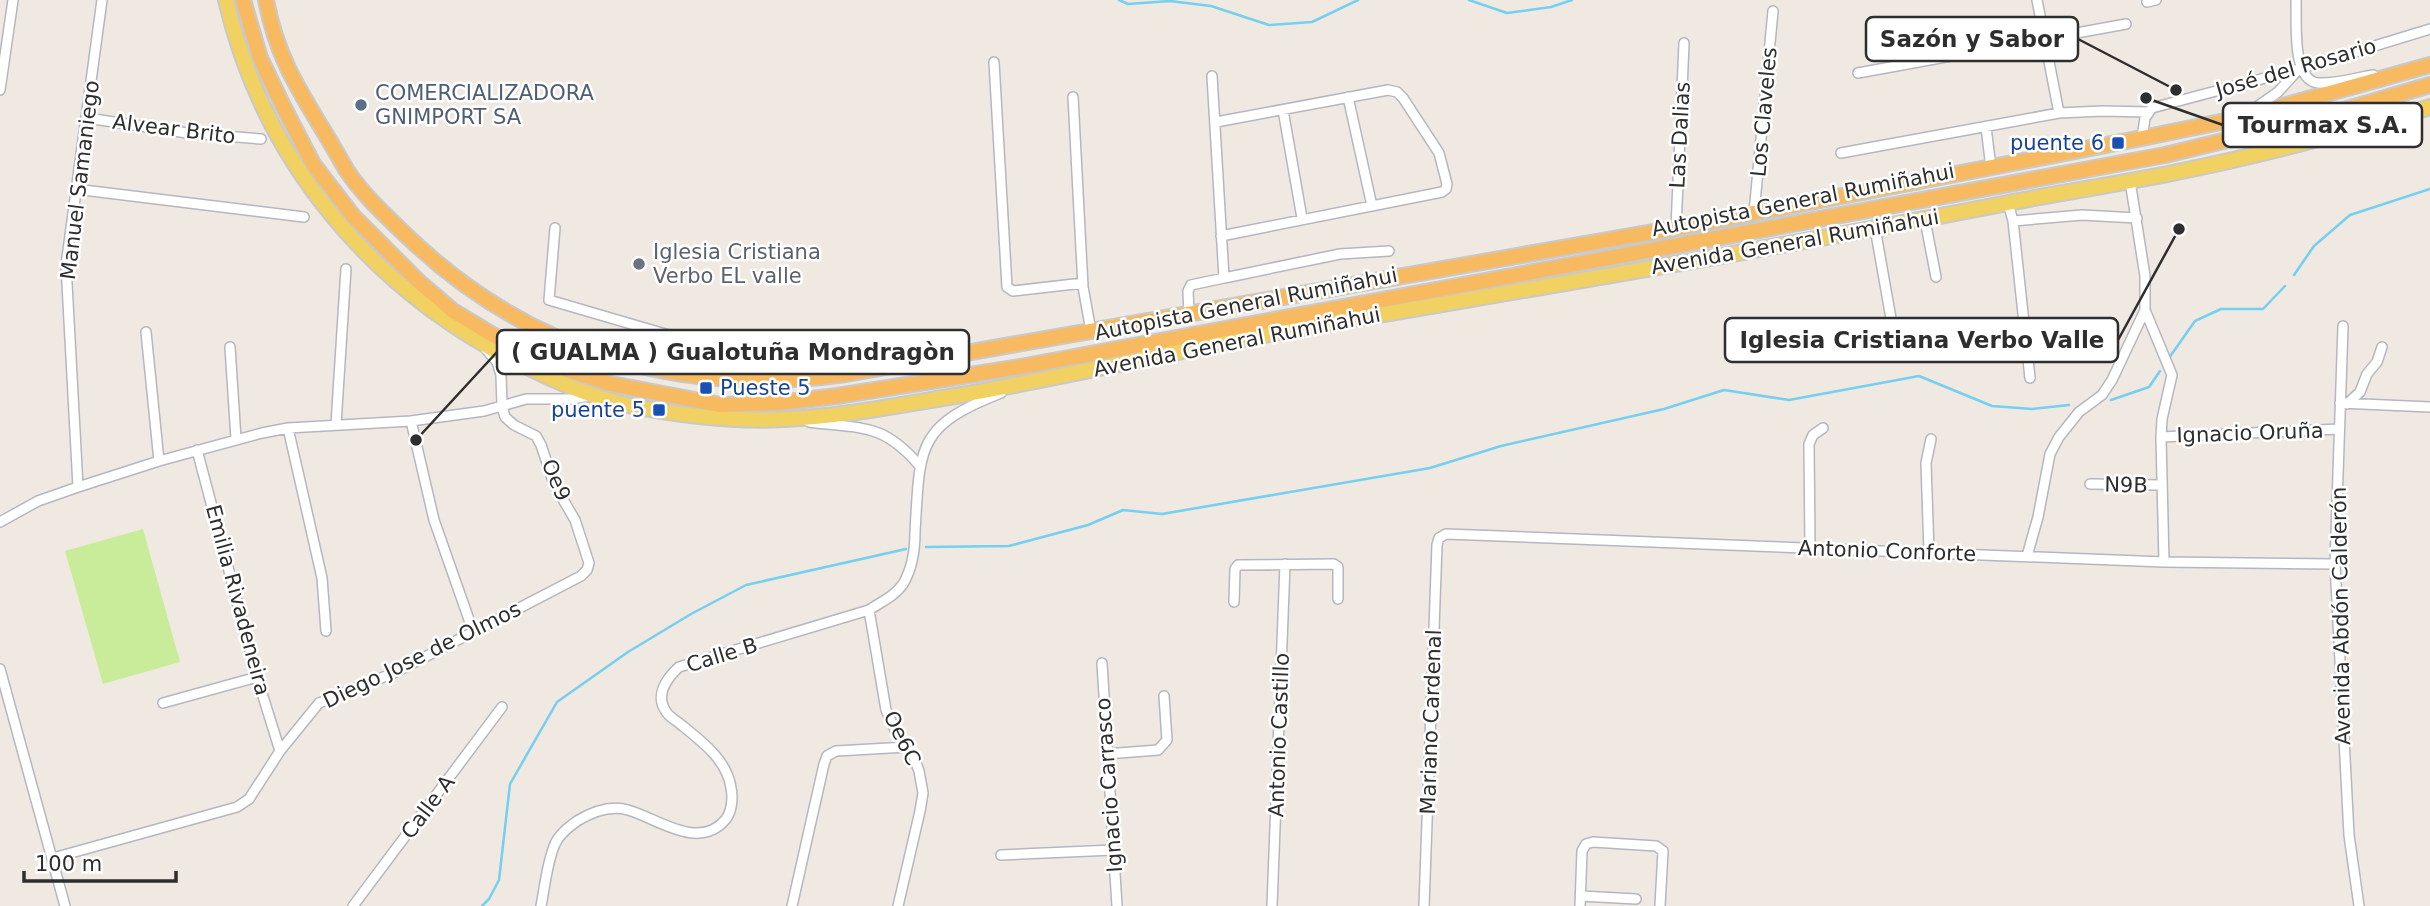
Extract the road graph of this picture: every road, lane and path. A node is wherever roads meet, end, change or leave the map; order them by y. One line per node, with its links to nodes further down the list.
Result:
1 (13, 0): 19 (street)
2 (102, 0): 26 (street, Manuel Samaniego)
3 (226, 0): 59 (main road, Avenida General Rumiñahui)
4 (243, 0): 18 (highway, Autopista General Rumiñahui)
5 (266, 0): 62 (highway, Autopista General Rumiñahui)
6 (2037, 0): 11 (street)
7 (2296, 0): 15 (street)
8 (1773, 11): 38 (street, Los Claveles)
9 (2126, 24): 11 (street)
10 (2430, 29): 15 (street, José del Rosario)
11 (2044, 39): 16 (street); 25 (street)
12 (1684, 43): 45 (street, Las Dalias)
13 (994, 62): 52 (street)
14 (2425, 66): 15 (street); 27 (highway, Autopista General Rumiñahui)
15 (2299, 69): 24 (street, José del Rosario); 27 (street)
16 (1858, 73)
17 (1212, 76): 28 (street)
18 (2430, 85)
19 (0, 90)
20 (1073, 97): 52 (street)
21 (1348, 97): 23 (street); 37 (street); 37 (street)
22 (2430, 107): 34 (main road, Avenida General Rumiñahui)
23 (1283, 110): 28 (street); 41 (street)
24 (2148, 112): 25 (street); 30 (street)
25 (2059, 113): 29 (street)
26 (87, 118): 31 (street, Alvear Brito); 35 (street, Manuel Samaniego)
27 (2240, 118): 30 (highway, Autopista General Rumiñahui)
28 (1216, 122): 47 (street)
29 (1986, 127): 32 (street); 33 (street)
30 (2142, 138): 33 (highway, Autopista General Rumiñahui)
31 (261, 139)
32 (1841, 153)
33 (1991, 167): 38 (highway, Autopista General Rumiñahui)
34 (2130, 181): 36 (main road, Avenida General Rumiñahui); 40 (street)
35 (75, 189): 39 (street); 83 (street, Manuel Samaniego)
36 (2008, 203): 42 (main road, Avenida General Rumiñahui); 43 (street)
37 (1372, 206): 41 (street)
38 (1754, 213): 45 (highway, Autopista General Rumiñahui)
39 (304, 218)
40 (2137, 218): 43 (street); 53 (street)
41 (1303, 219): 47 (street)
42 (1925, 220): 46 (main road, Avenida General Rumiñahui); 50 (street)
43 (2012, 221): 63 (street)
44 (555, 228): 62 (street)
45 (1676, 228): 54 (highway, Autopista General Rumiñahui)
46 (1874, 228): 55 (street); 64 (main road, Avenida General Rumiñahui)
47 (1221, 236): 51 (street)
48 (1389, 251): 51 (street)
49 (346, 269): 71 (street)
50 (1936, 277)
51 (1224, 278): 54 (street)
52 (1083, 283): 57 (street)
53 (2145, 310): 75 (street); 88 (street)
54 (1189, 314): 57 (highway, Autopista General Rumiñahui)
55 (1892, 324)
56 (2343, 326): 66 (street, Avenida Abdón Calderón)
57 (1091, 331): 62 (highway, Autopista General Rumiñahui)
58 (146, 332): 79 (street)
59 (484, 346): 65 (main road, Avenida General Rumiñahui); 67 (street)
60 (230, 347): 76 (street)
61 (2382, 347): 66 (street)
62 (846, 374)
63 (2030, 378)
64 (1012, 386): 69 (main road, Avenida General Rumiñahui); 80 (street, Calle B)
65 (591, 395): 67 (street); 69 (main road, Avenida General Rumiñahui)
66 (2343, 404): 68 (street); 74 (street, Avenida Abdón Calderón)
67 (502, 406): 70 (street); 92 (street, Oe9)
68 (2430, 407)
69 (787, 419): 80 (street)
70 (411, 421): 71 (street); 97 (street)
71 (337, 424): 72 (street)
72 (288, 428): 76 (street); 96 (street)
73 (1823, 428): 86 (street)
74 (2339, 429): 75 (street, Ignacio Oruña); 91 (street, Avenida Abdón Calderón)
75 (2161, 437): 82 (street)
76 (236, 439): 78 (street)
77 (1931, 439): 87 (street)
78 (197, 450): 79 (street); 100 (street, Emilia Rivadeneira)
79 (159, 461): 83 (street)
80 (919, 465): 95 (street, Calle B)
81 (2090, 484): 82 (street, N9B)
82 (2161, 485): 89 (street)
83 (78, 487): 84 (street)
84 (0, 522)
85 (1439, 538): 86 (street, Antonio Conforte); 119 (street, Mariano Cardenal)
86 (1810, 548): 87 (street, Antonio Conforte)
87 (1929, 552): 88 (street, Antonio Conforte)
88 (2027, 556): 89 (street, Antonio Conforte)
89 (2164, 562): 91 (street, Antonio Conforte)
90 (1285, 564): 93 (street); 94 (street); 118 (street, Antonio Castillo)
91 (2335, 564): 121 (street, Avenida Abdón Calderón)
92 (587, 570): 97 (street, Diego Jose de Olmos)
93 (1338, 599)
94 (1234, 602)
95 (869, 610): 104 (street, Oe6C); 114 (street, Calle B)
96 (326, 631)
97 (472, 631): 105 (street, Diego Jose de Olmos)
98 (1102, 663): 106 (street, Ignacio Carrasco)
99 (0, 669): 109 (street)
100 (257, 677): 102 (street); 105 (street, Emilia Rivadeneira)
101 (1164, 696): 106 (street)
102 (163, 703)
103 (502, 707): 113 (street, Calle A)
104 (907, 747): 115 (street); 116 (street, Oe6C)
105 (280, 751): 109 (street, Diego Jose de Olmos)
106 (1107, 754): 107 (street, Ignacio Carrasco)
107 (1112, 850): 108 (street); 117 (street, Ignacio Carrasco)
108 (1001, 855)
109 (53, 858): 112 (street)
110 (1636, 899): 111 (street)
111 (1581, 901): 120 (street)
112 (65, 906)
113 (353, 906)
114 (541, 906)
115 (792, 906)
116 (898, 906)
117 (1116, 906)
118 (1272, 906)
119 (1424, 906)
120 (1660, 906)
121 (2359, 906)

